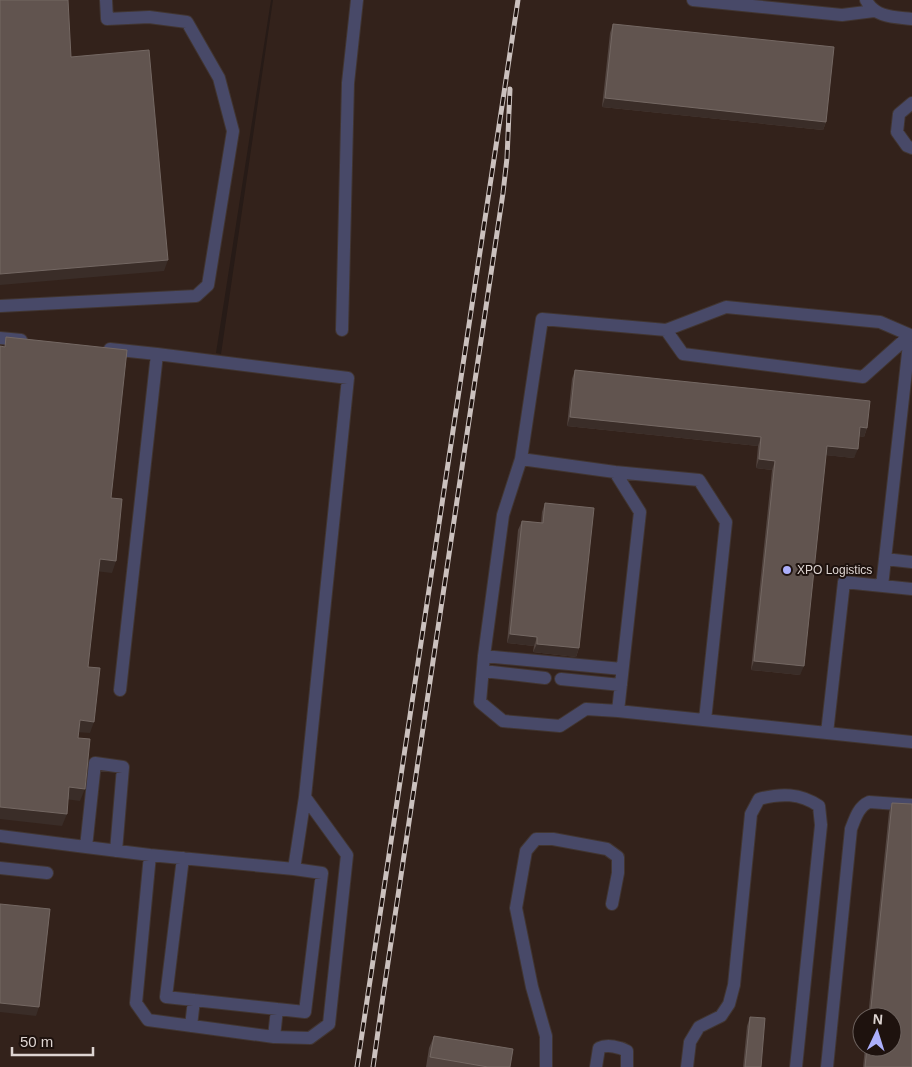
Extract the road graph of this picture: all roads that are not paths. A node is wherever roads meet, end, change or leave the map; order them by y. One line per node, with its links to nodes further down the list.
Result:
1 (106, 0): 8 (lane)
2 (357, 0): 9 (lane)
3 (693, 0): 4 (lane)
4 (870, 5): 5 (lane)
5 (912, 19)
6 (912, 103): 7 (lane)
7 (912, 148)
8 (0, 306)
9 (342, 330)
10 (666, 330): 11 (lane); 11 (lane); 16 (lane)
11 (910, 335): 18 (lane)
12 (0, 338): 13 (lane)
13 (30, 341)
14 (98, 348): 15 (lane)
15 (157, 354): 28 (lane); 33 (lane)
16 (522, 459): 17 (lane); 22 (lane)
17 (615, 472): 23 (lane); 30 (lane)
18 (885, 559): 19 (lane); 20 (lane)
19 (912, 562)
20 (882, 586): 21 (lane); 31 (lane)
21 (912, 589)
22 (484, 656): 23 (lane); 24 (lane)
23 (622, 669): 27 (lane)
24 (483, 672): 25 (lane); 29 (lane)
25 (545, 678)
26 (562, 679): 27 (lane)
27 (621, 685): 29 (lane)
28 (120, 690)
29 (618, 711): 30 (lane)
30 (705, 720): 31 (lane)
31 (827, 733): 32 (lane)
32 (912, 742)
33 (305, 797): 41 (lane); 47 (lane)
34 (912, 805): 53 (lane)
35 (0, 836): 36 (lane)
36 (86, 847): 37 (lane); 37 (lane)
37 (116, 851): 38 (lane)
38 (150, 855): 39 (lane); 46 (lane)
39 (184, 858): 41 (lane); 44 (lane)
40 (0, 868): 42 (lane)
41 (294, 869): 45 (lane)
42 (47, 873)
43 (612, 904): 48 (lane)
44 (194, 1000): 45 (lane); 46 (lane)
45 (277, 1009): 47 (lane)
46 (191, 1026): 47 (lane)
47 (274, 1037)
48 (546, 1067)
49 (596, 1067): 50 (lane)
50 (627, 1067)
51 (687, 1067): 52 (lane)
52 (796, 1067)
53 (827, 1067)

